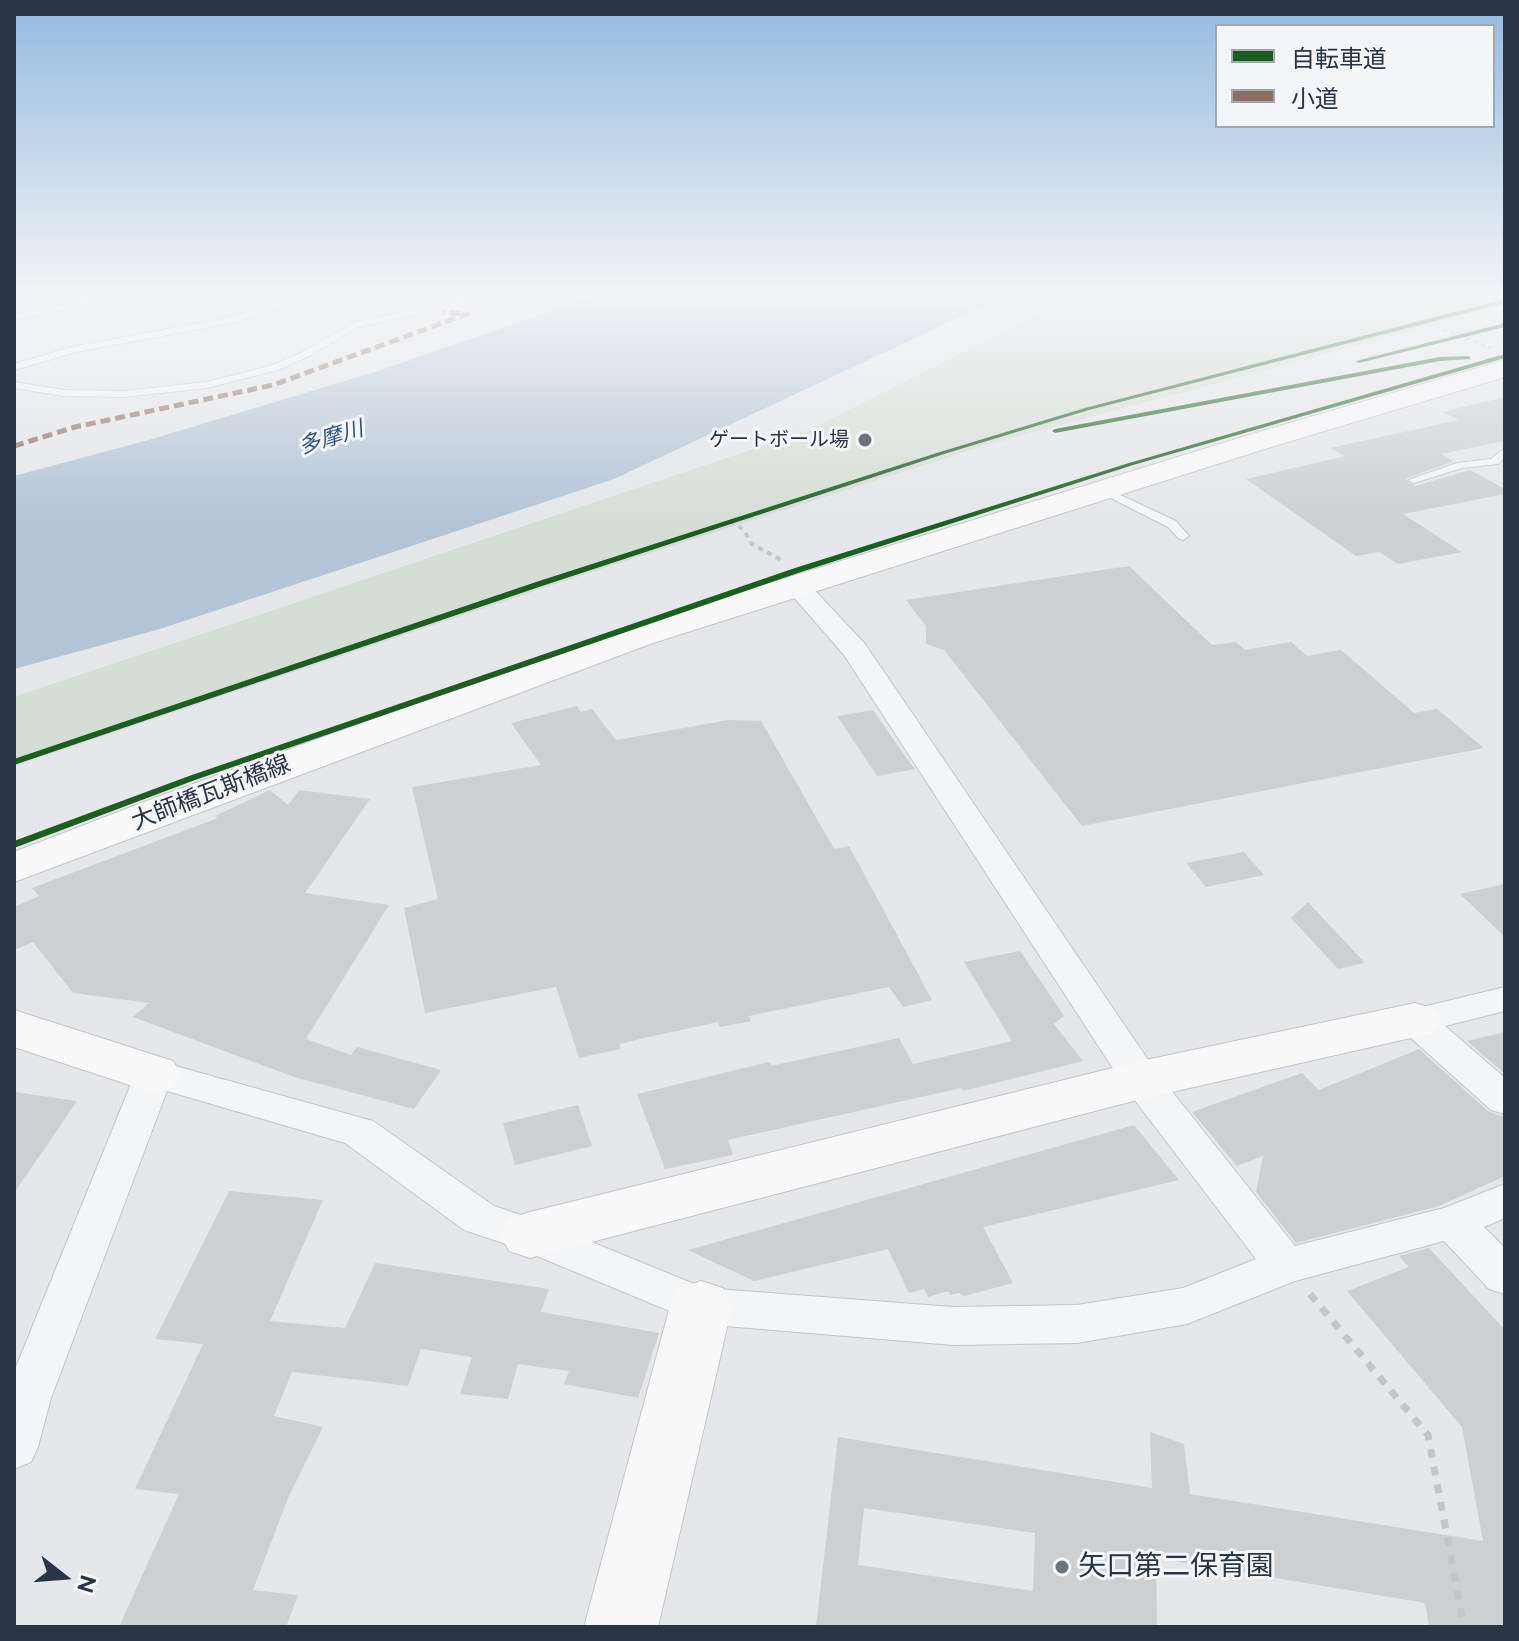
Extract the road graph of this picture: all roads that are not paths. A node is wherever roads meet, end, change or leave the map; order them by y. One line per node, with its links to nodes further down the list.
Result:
1 (264, 371): 3 (lane)
2 (1460, 371): 7 (street, 大師橋瓦斯橋線)
3 (14, 385)
4 (1505, 451): 5 (lane)
5 (1500, 470): 6 (lane)
6 (1414, 480)
7 (1103, 490): 8 (lane); 9 (street, 大師橋瓦斯橋線)
8 (1183, 536)
9 (791, 574): 10 (street, 大師橋瓦斯橋線); 15 (street)
10 (14, 868)
11 (1505, 999): 12 (street)
12 (1415, 1021): 15 (street); 16 (street)
13 (14, 1028): 14 (street)
14 (154, 1074): 19 (street); 23 (street)
15 (1141, 1080): 19 (street); 20 (street)
16 (1505, 1100)
17 (1505, 1200): 18 (street)
18 (1452, 1222): 20 (street); 21 (street)
19 (530, 1235): 22 (street)
20 (1286, 1266): 22 (street)
21 (1505, 1276)
22 (701, 1306): 24 (street)
23 (14, 1447)
24 (621, 1627)

